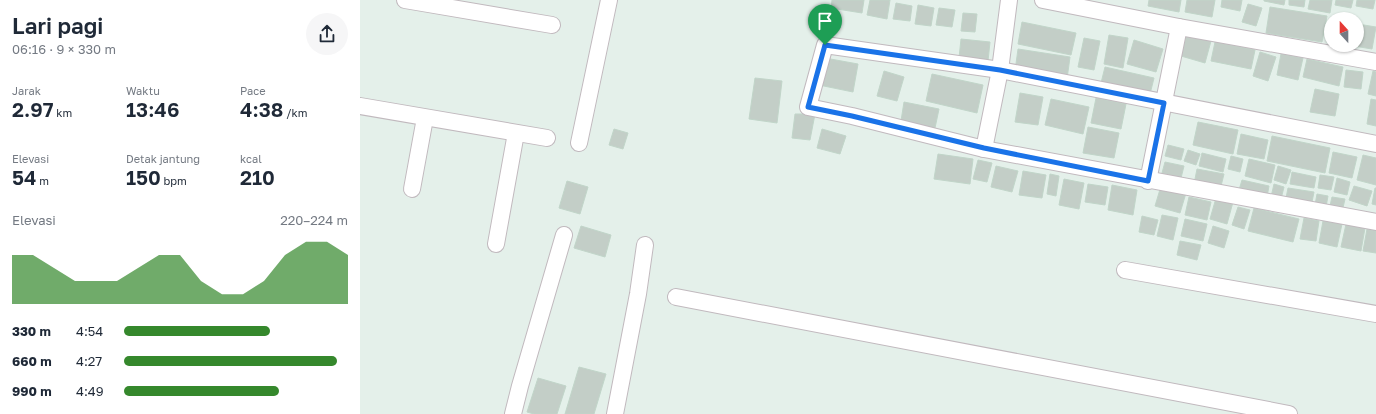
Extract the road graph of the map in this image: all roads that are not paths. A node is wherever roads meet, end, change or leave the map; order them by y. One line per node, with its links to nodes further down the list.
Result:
1 (405, 0): 5 (street)
2 (609, 0): 14 (street)
3 (1009, 0): 8 (street)
4 (1043, 0): 6 (street)
5 (552, 25)
6 (1179, 27): 7 (street); 9 (street)
7 (1376, 62)
8 (1000, 70): 9 (street); 16 (street); 16 (street)
9 (1164, 103): 15 (street); 17 (street)
10 (360, 106): 11 (street)
11 (425, 118): 12 (street); 18 (street)
12 (516, 133): 13 (street); 21 (street)
13 (547, 138)
14 (579, 144)
15 (1376, 144)
16 (984, 148): 17 (street)
17 (1148, 181): 19 (street)
18 (412, 189)
19 (1376, 222)
20 (564, 235): 26 (street)
21 (496, 244)
22 (645, 246): 27 (street)
23 (1126, 270): 25 (street)
24 (676, 297): 28 (street)
25 (1376, 314)
26 (513, 414)
27 (615, 414)
28 (1288, 414)

